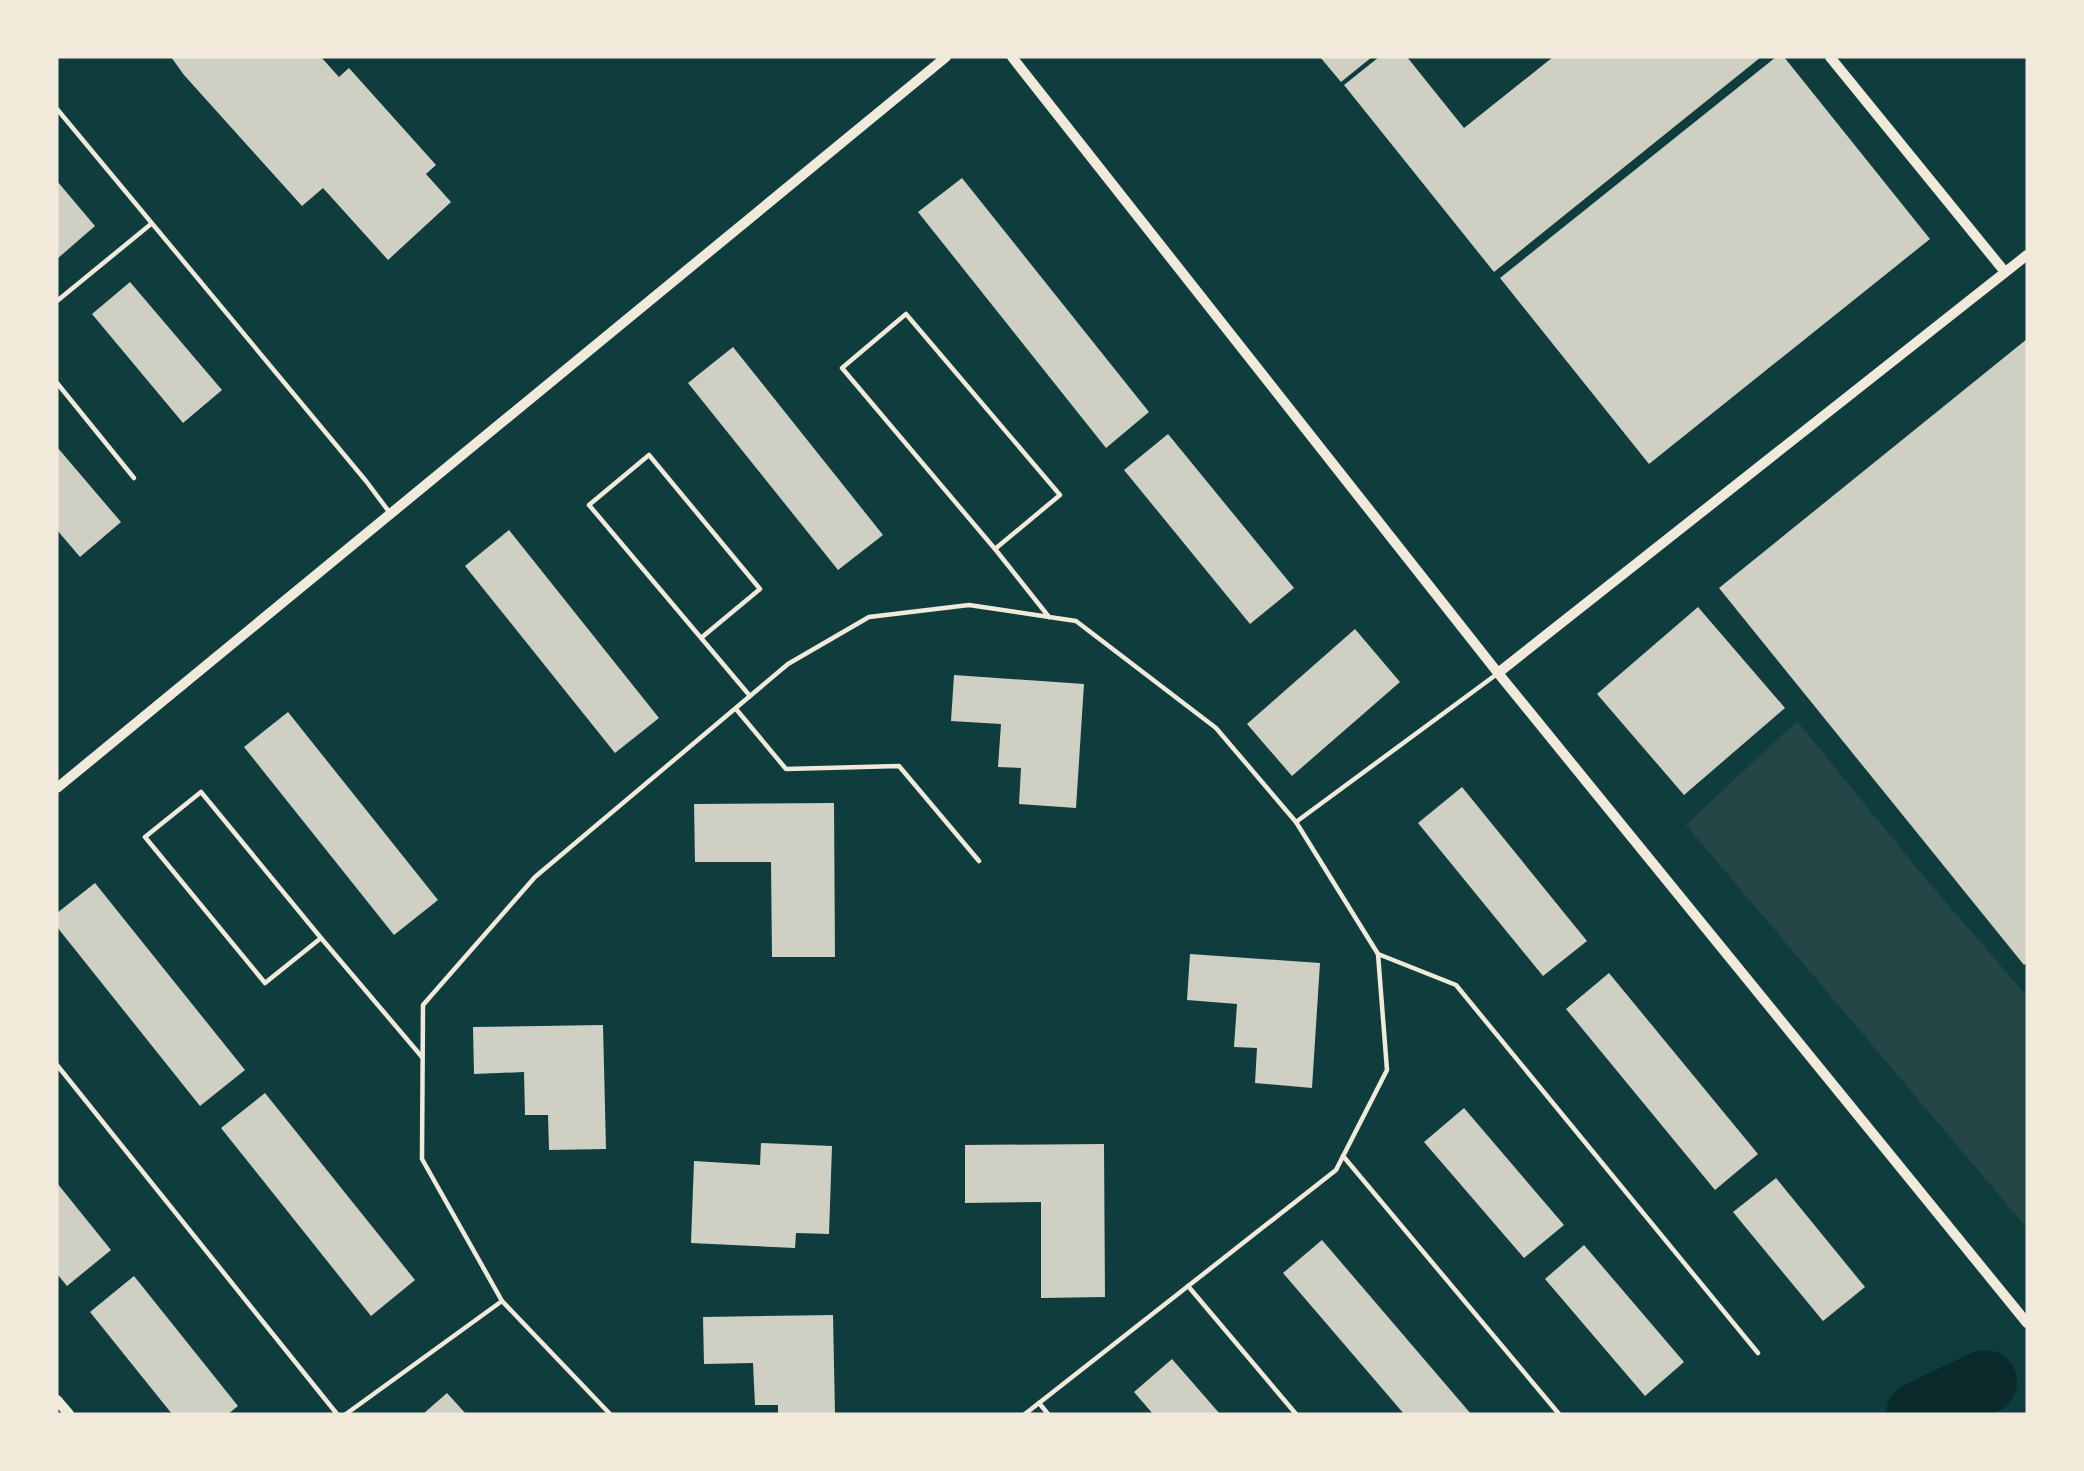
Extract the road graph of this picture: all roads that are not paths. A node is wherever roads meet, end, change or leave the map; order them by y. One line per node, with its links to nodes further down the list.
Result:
1 (946, 57): 11 (street)
2 (1012, 57): 15 (street)
3 (1830, 57): 7 (street)
4 (57, 109): 5 (lane)
5 (152, 224): 8 (lane); 11 (lane)
6 (2027, 255): 7 (street)
7 (2005, 272): 15 (street)
8 (57, 301)
9 (57, 383): 10 (lane)
10 (134, 478)
11 (390, 513): 18 (street)
12 (995, 549): 12 (lane); 13 (lane)
13 (1049, 617): 16 (lane); 19 (lane)
14 (701, 638): 14 (lane); 16 (lane)
15 (1498, 673): 19 (lane); 28 (street)
16 (750, 696): 17 (lane)
17 (736, 709): 20 (lane); 23 (lane)
18 (57, 788)
19 (1296, 822): 22 (lane)
20 (979, 861)
21 (321, 938): 21 (lane); 23 (lane)
22 (1378, 954): 25 (lane); 29 (lane)
23 (422, 1057): 27 (lane)
24 (57, 1065): 33 (lane)
25 (1343, 1156): 26 (lane); 39 (lane)
26 (1188, 1286): 31 (lane); 38 (lane)
27 (502, 1301): 34 (lane); 35 (lane)
28 (2027, 1323)
29 (1758, 1353)
30 (57, 1400): 32 (street)
31 (1039, 1404): 36 (lane); 37 (lane)
32 (69, 1414)
33 (338, 1414)
34 (346, 1414)
35 (610, 1414)
36 (1025, 1414)
37 (1047, 1414)
38 (1296, 1414)
39 (1559, 1414)

